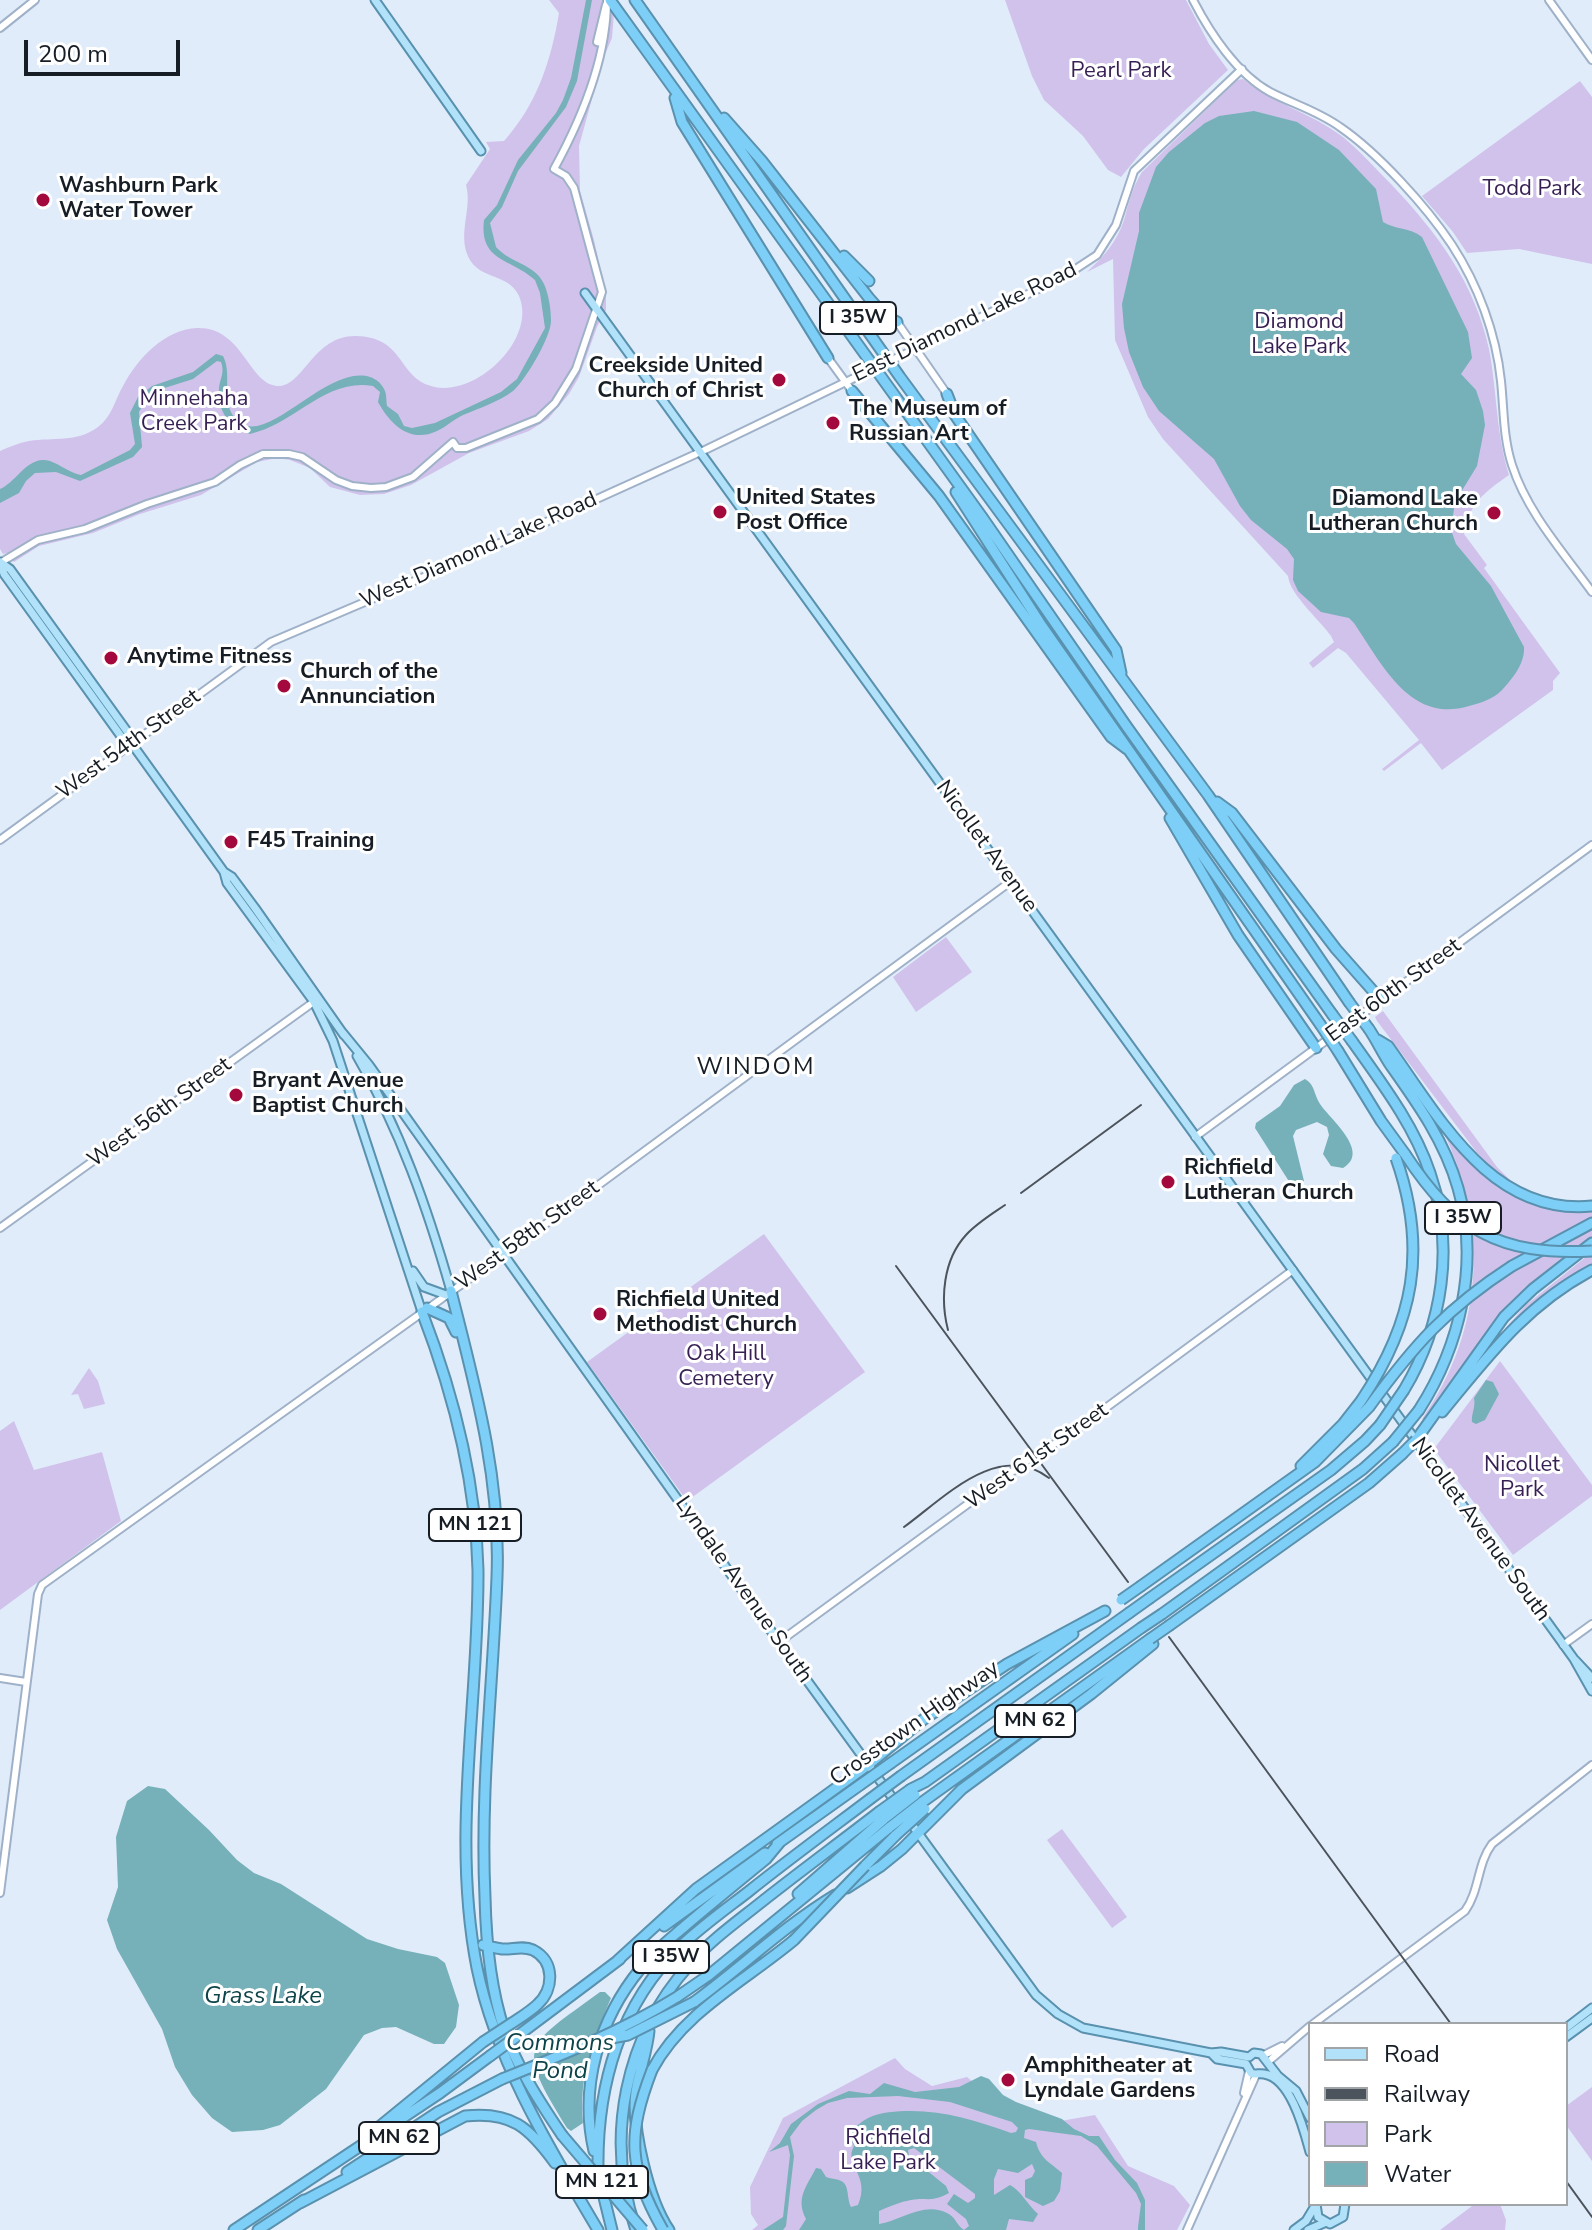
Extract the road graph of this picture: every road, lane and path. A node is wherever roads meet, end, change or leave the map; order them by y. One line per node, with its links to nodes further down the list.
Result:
1 (35, 0): 7 (street)
2 (375, 0): 12 (main road)
3 (635, 0): 11 (highway, I 35W)
4 (1193, 0): 9 (street)
5 (1549, 0): 8 (street)
6 (608, 2): 10 (highway, I 35W); 16 (street)
7 (0, 28)
8 (1592, 60)
9 (1242, 69): 18 (street, East Diamond Lake Road); 26 (street)
10 (673, 90): 19 (highway); 23 (highway, I 35W)
11 (704, 96): 13 (highway); 28 (highway, I 35W)
12 (481, 151)
13 (786, 191): 14 (highway); 17 (highway)
14 (869, 281)
15 (585, 293): 16 (main road, Nicollet Avenue)
16 (597, 311): 24 (main road, Nicollet Avenue); 25 (street)
17 (897, 322): 18 (street)
18 (912, 350): 20 (street, East Diamond Lake Road, bridge); 22 (street)
19 (828, 358): 20 (street)
20 (849, 381): 21 (street); 24 (street, East Diamond Lake Road)
21 (852, 391): 30 (highway)
22 (947, 394): 28 (highway)
23 (932, 450): 30 (highway); 95 (highway, I 35W, bridge)
24 (700, 452): 27 (street, West Diamond Lake Road); 35 (main road, Nicollet Avenue)
25 (0, 562): 29 (main road)
26 (1592, 592)
27 (258, 651): 29 (street, West 54th Street)
28 (1121, 676): 31 (highway, I 35W)
29 (132, 744): 33 (street, West 54th Street); 36 (main road)
30 (1130, 751): 32 (highway)
31 (1208, 795): 37 (highway); 39 (highway, I 35W, bridge)
32 (1166, 803): 40 (highway); 42 (highway, bridge)
33 (0, 840)
34 (1592, 845): 37 (street, East 60th Street)
35 (1010, 882): 41 (main road, Nicollet Avenue); 50 (street, West 58th Street)
36 (317, 1000): 38 (main road); 47 (street, West 56th Street); 51 (main road)
37 (1381, 1000): 40 (street, East 60th Street)
38 (342, 1032): 50 (main road, Lyndale Avenue South); 54 (main road)
39 (1376, 1039): 44 (highway); 72 (highway, I 35W, bridge)
40 (1316, 1048): 41 (street, East 60th Street)
41 (1195, 1137): 52 (main road, Nicollet Avenue)
42 (1401, 1156): 49 (highway, bridge); 58 (highway, bridge)
43 (1592, 1199): 44 (highway)
44 (1536, 1200): 45 (highway)
45 (1592, 1206)
46 (1592, 1223): 58 (highway, Crosstown Highway / MN 62, bridge)
47 (0, 1228)
48 (1592, 1243): 59 (highway, MN 62)
49 (1592, 1251)
50 (503, 1255): 54 (street, West 58th Street); 62 (main road, Lyndale Avenue South)
51 (406, 1259): 54 (main road); 55 (main road)
52 (1293, 1270): 57 (main road, Nicollet Avenue); 62 (street, West 61st Street)
53 (1592, 1270): 59 (highway)
54 (448, 1293): 55 (street, West 58th Street); 56 (highway, MN 121)
55 (425, 1310): 56 (highway); 68 (street, West 58th Street); 77 (highway, MN 121)
56 (468, 1357): 78 (highway, MN 121)
57 (1387, 1401): 64 (main road, Nicollet Avenue South)
58 (1365, 1404): 60 (highway, Crosstown Highway / MN 62, bridge)
59 (1428, 1426): 63 (highway, MN 62, bridge)
60 (1105, 1611): 70 (highway); 75 (highway, Crosstown Highway / MN 62, bridge)
61 (1592, 1624): 64 (street)
62 (779, 1642): 70 (main road, Lyndale Avenue South)
63 (1151, 1642): 72 (highway, MN 62); 74 (highway)
64 (1563, 1645): 65 (main road, Nicollet Avenue South)
65 (1574, 1659): 67 (main road, Nicollet Avenue South); 69 (main road, Nicollet Avenue South)
66 (0, 1678): 68 (street)
67 (1592, 1678)
68 (26, 1682): 76 (street)
69 (1592, 1691)
70 (868, 1765): 74 (main road, Lyndale Avenue South); 80 (highway)
71 (1592, 1765): 85 (street)
72 (918, 1799): 73 (highway, MN 62, bridge); 73 (highway, I 35W, bridge)
73 (887, 1824): 84 (highway, I 35W); 89 (highway, MN 62, bridge); 109 (highway, bridge)
74 (917, 1832): 89 (highway, bridge); 91 (main road, Lyndale Avenue South)
75 (780, 1842): 80 (highway, Crosstown Highway / MN 62); 95 (highway)
76 (0, 1893)
77 (472, 1935): 78 (highway); 100 (highway, MN 121)
78 (488, 1946): 79 (highway); 81 (highway, MN 121)
79 (505, 1949): 81 (highway); 94 (highway, bridge)
80 (617, 1961): 94 (highway, Crosstown Highway / MN 62, bridge)
81 (492, 1976): 108 (highway, MN 121, bridge)
82 (1592, 2008): 86 (main road)
83 (1592, 2018): 88 (main road)
84 (651, 2020): 107 (highway, I 35W); 110 (highway)
85 (1315, 2022)
86 (1568, 2026)
87 (1308, 2027): 90 (street)
88 (1568, 2036)
89 (591, 2043): 96 (highway, MN 62, bridge)
90 (1267, 2060): 91 (main road); 91 (main road, Lyndale Avenue South); 92 (main road)
91 (1253, 2068): 93 (main road); 111 (street)
92 (1308, 2114)
93 (1308, 2146)
94 (331, 2166): 103 (highway, Crosstown Highway / MN 62)
95 (598, 2168): 106 (highway, I 35W)
96 (300, 2203): 100 (highway); 104 (highway, MN 62)
97 (1315, 2206): 112 (main road)
98 (1316, 2206): 102 (main road)
99 (1347, 2206): 101 (main road)
100 (589, 2215): 105 (highway, MN 121)
101 (1340, 2220): 102 (main road); 114 (main road)
102 (1328, 2225): 113 (main road)
103 (234, 2230)
104 (258, 2230)
105 (598, 2230)
106 (612, 2230)
107 (636, 2230)
108 (643, 2230)
109 (663, 2230)
110 (669, 2230)
111 (1187, 2230)
112 (1294, 2230)
113 (1308, 2230)
114 (1340, 2230)

